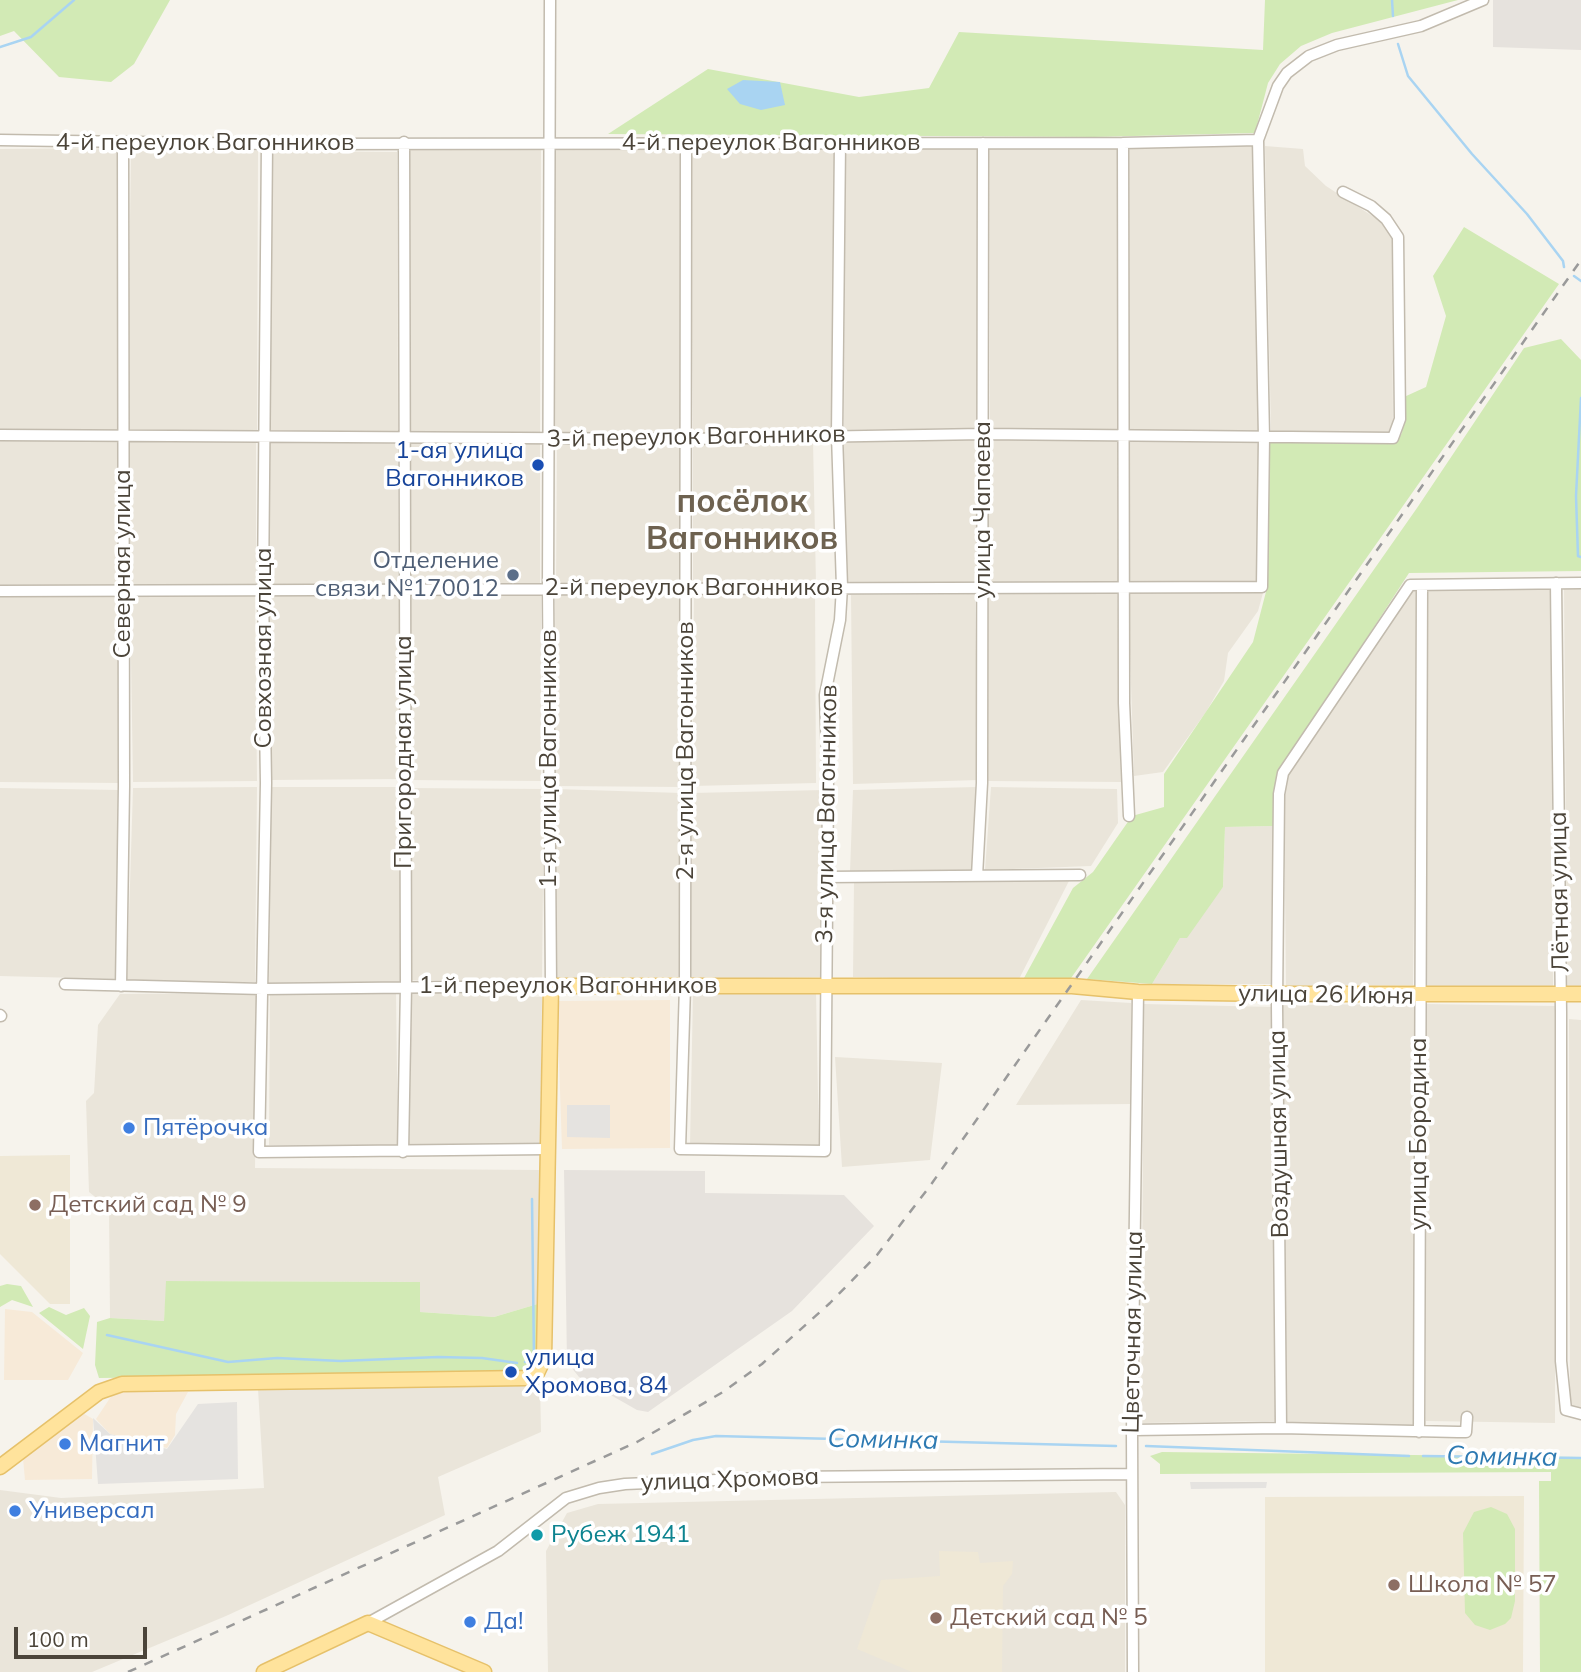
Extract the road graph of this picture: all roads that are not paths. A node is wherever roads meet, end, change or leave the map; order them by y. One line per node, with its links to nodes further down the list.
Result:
1 (550, 0): 8 (street, 1-я улица Вагонников)
2 (1483, 0): 4 (street)
3 (0, 140): 5 (street, 4-й переулок Вагонников)
4 (1258, 140): 11 (street, 4-й переулок Вагонников); 21 (street)
5 (123, 142): 12 (street, 4-й переулок Вагонников); 18 (street, Северная улица)
6 (404, 142): 8 (street, 4-й переулок Вагонников); 12 (street, 4-й переулок Вагонников); 20 (street, Пригородная улица)
7 (840, 142): 9 (street, 4-й переулок Вагонников); 10 (street, 4-й переулок Вагонников); 16 (street, 3-я улица Вагонников)
8 (549, 143): 9 (street, 4-й переулок Вагонников); 22 (street, 1-я улица Вагонников)
9 (687, 143): 23 (street, 2-я улица Вагонников)
10 (984, 143): 11 (street, 4-й переулок Вагонников); 14 (street, улица Чапаева)
11 (1123, 143): 17 (street)
12 (267, 144): 19 (street, Совхозная улица)
13 (1343, 192): 21 (street, 3-й переулок Вагонников)
14 (983, 434): 16 (street, 3-й переулок Вагонников); 17 (street, 3-й переулок Вагонников); 30 (street, улица Чапаева)
15 (0, 435): 18 (street, 3-й переулок Вагонников)
16 (837, 435): 23 (street, 3-й переулок Вагонников); 27 (street, 3-я улица Вагонников)
17 (1122, 435): 21 (street, 3-й переулок Вагонников); 28 (street)
18 (122, 437): 19 (street, 3-й переулок Вагонников); 35 (street, Северная улица)
19 (264, 437): 20 (street, 3-й переулок Вагонников); 31 (street, Совхозная улица)
20 (405, 437): 22 (street, 3-й переулок Вагонников); 29 (street, Пригородная улица)
21 (1264, 437): 28 (street, 2-й переулок Вагонников)
22 (548, 438): 23 (street, 3-й переулок Вагонников); 32 (street, 1-я улица Вагонников)
23 (688, 439): 33 (street, 2-я улица Вагонников)
24 (1556, 583): 25 (street); 26 (street); 51 (street, Лётная улица)
25 (1581, 583)
26 (1422, 585): 50 (street, Воздушная улица); 52 (street, улица Бородина)
27 (842, 587): 30 (street, 2-й переулок Вагонников); 33 (street, 2-й переулок Вагонников); 39 (street, 3-я улица Вагонников)
28 (1124, 587): 30 (street, 2-й переулок Вагонников); 36 (street)
29 (403, 588): 31 (street, 2-й переулок Вагонников); 32 (street, 2-й переулок Вагонников); 43 (street, Пригородная улица)
30 (982, 589): 38 (street, улица Чапаева)
31 (263, 590): 35 (street, 2-й переулок Вагонников); 47 (street, Совхозная улица)
32 (548, 590): 33 (street, 2-й переулок Вагонников); 44 (street, 1-я улица Вагонников)
33 (687, 590): 45 (street, 2-я улица Вагонников)
34 (0, 591): 35 (street, 2-й переулок Вагонников)
35 (123, 591): 42 (street, Северная улица)
36 (1129, 816)
37 (1080, 875): 38 (street)
38 (977, 876): 39 (street)
39 (826, 877): 41 (street, 3-я улица Вагонников)
40 (65, 984): 42 (street, 1-й переулок Вагонников)
41 (825, 985): 45 (main road, 1-й переулок Вагонников); 46 (main road, 1-й переулок Вагонников); 54 (street, 3-я улица Вагонников)
42 (121, 986): 47 (street, 1-й переулок Вагонников)
43 (406, 986): 44 (street, 1-й переулок Вагонников); 47 (street, 1-й переулок Вагонников); 55 (street, Пригородная улица)
44 (551, 986): 45 (main road, 1-й переулок Вагонников); 53 (main road, 1-я улица Вагонников)
45 (685, 986): 54 (street, 2-я улица Вагонников)
46 (1072, 986): 48 (main road, улица 26 Июня)
47 (263, 989): 55 (street, Совхозная улица)
48 (1138, 992): 50 (main road, улица 26 Июня); 59 (street, Цветочная улица)
49 (1581, 994): 51 (main road, улица 26 Июня)
50 (1278, 995): 52 (main road, улица 26 Июня); 58 (street, Воздушная улица)
51 (1561, 995): 52 (main road, улица 26 Июня); 56 (street, Лётная улица)
52 (1419, 996): 60 (street, улица Бородина)
53 (548, 1149): 55 (street); 61 (main road, 1-я улица Вагонников)
54 (680, 1149)
55 (403, 1152)
56 (1581, 1414)
57 (1467, 1417): 60 (street)
58 (1282, 1428): 59 (street); 60 (street)
59 (1132, 1430): 62 (street, Цветочная улица)
60 (1419, 1432)
61 (0, 1464)
62 (1132, 1474): 63 (street, улица Хромова); 66 (street, Цветочная улица)
63 (368, 1623): 64 (main road); 65 (main road)
64 (264, 1672)
65 (484, 1672)
66 (1133, 1672)

